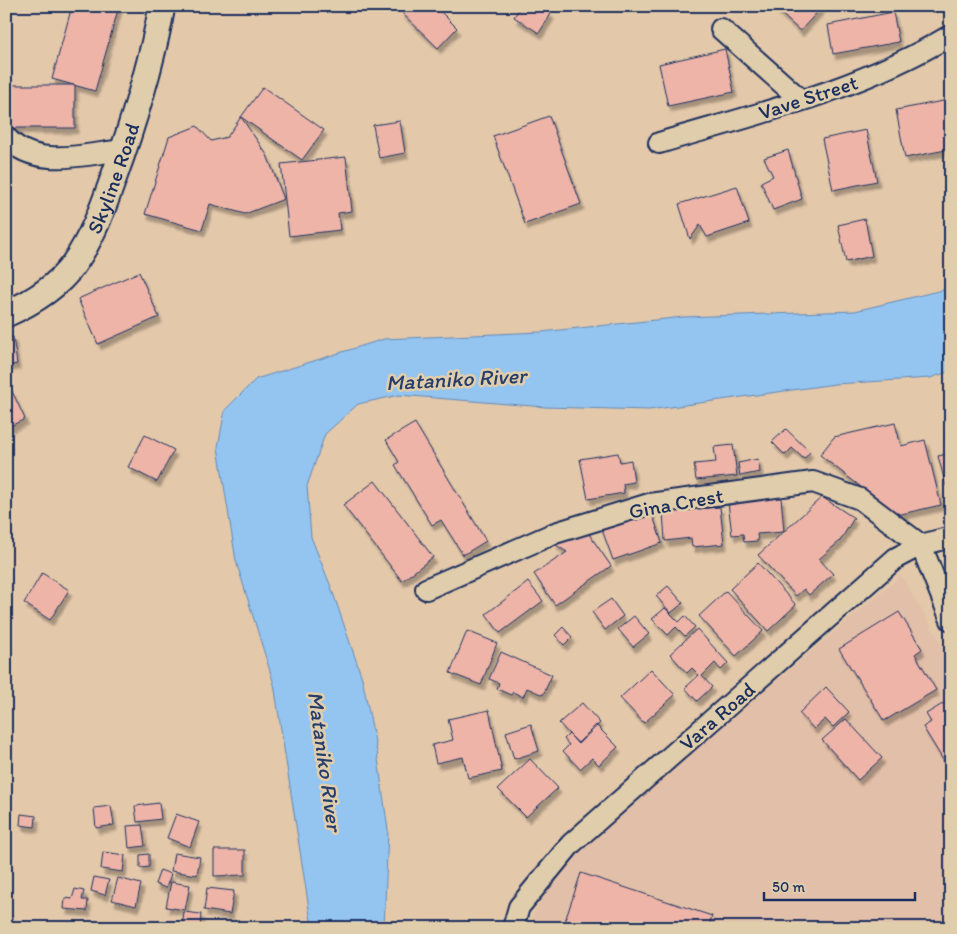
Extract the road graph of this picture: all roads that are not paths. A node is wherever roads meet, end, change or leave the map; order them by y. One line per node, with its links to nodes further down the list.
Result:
1 (162, 6): 7 (street, Skyline Road)
2 (721, 29): 4 (street)
3 (951, 35): 4 (street, Vave Street)
4 (801, 100): 6 (street, Vave Street)
5 (6, 137): 7 (street)
6 (659, 143)
7 (123, 150): 8 (street, Skyline Road)
8 (6, 314)
9 (951, 537): 10 (street, Vara Road)
10 (921, 545): 11 (street, Gina Crest); 12 (street); 13 (street, Vara Road)
11 (426, 589)
12 (951, 620)
13 (513, 928)

